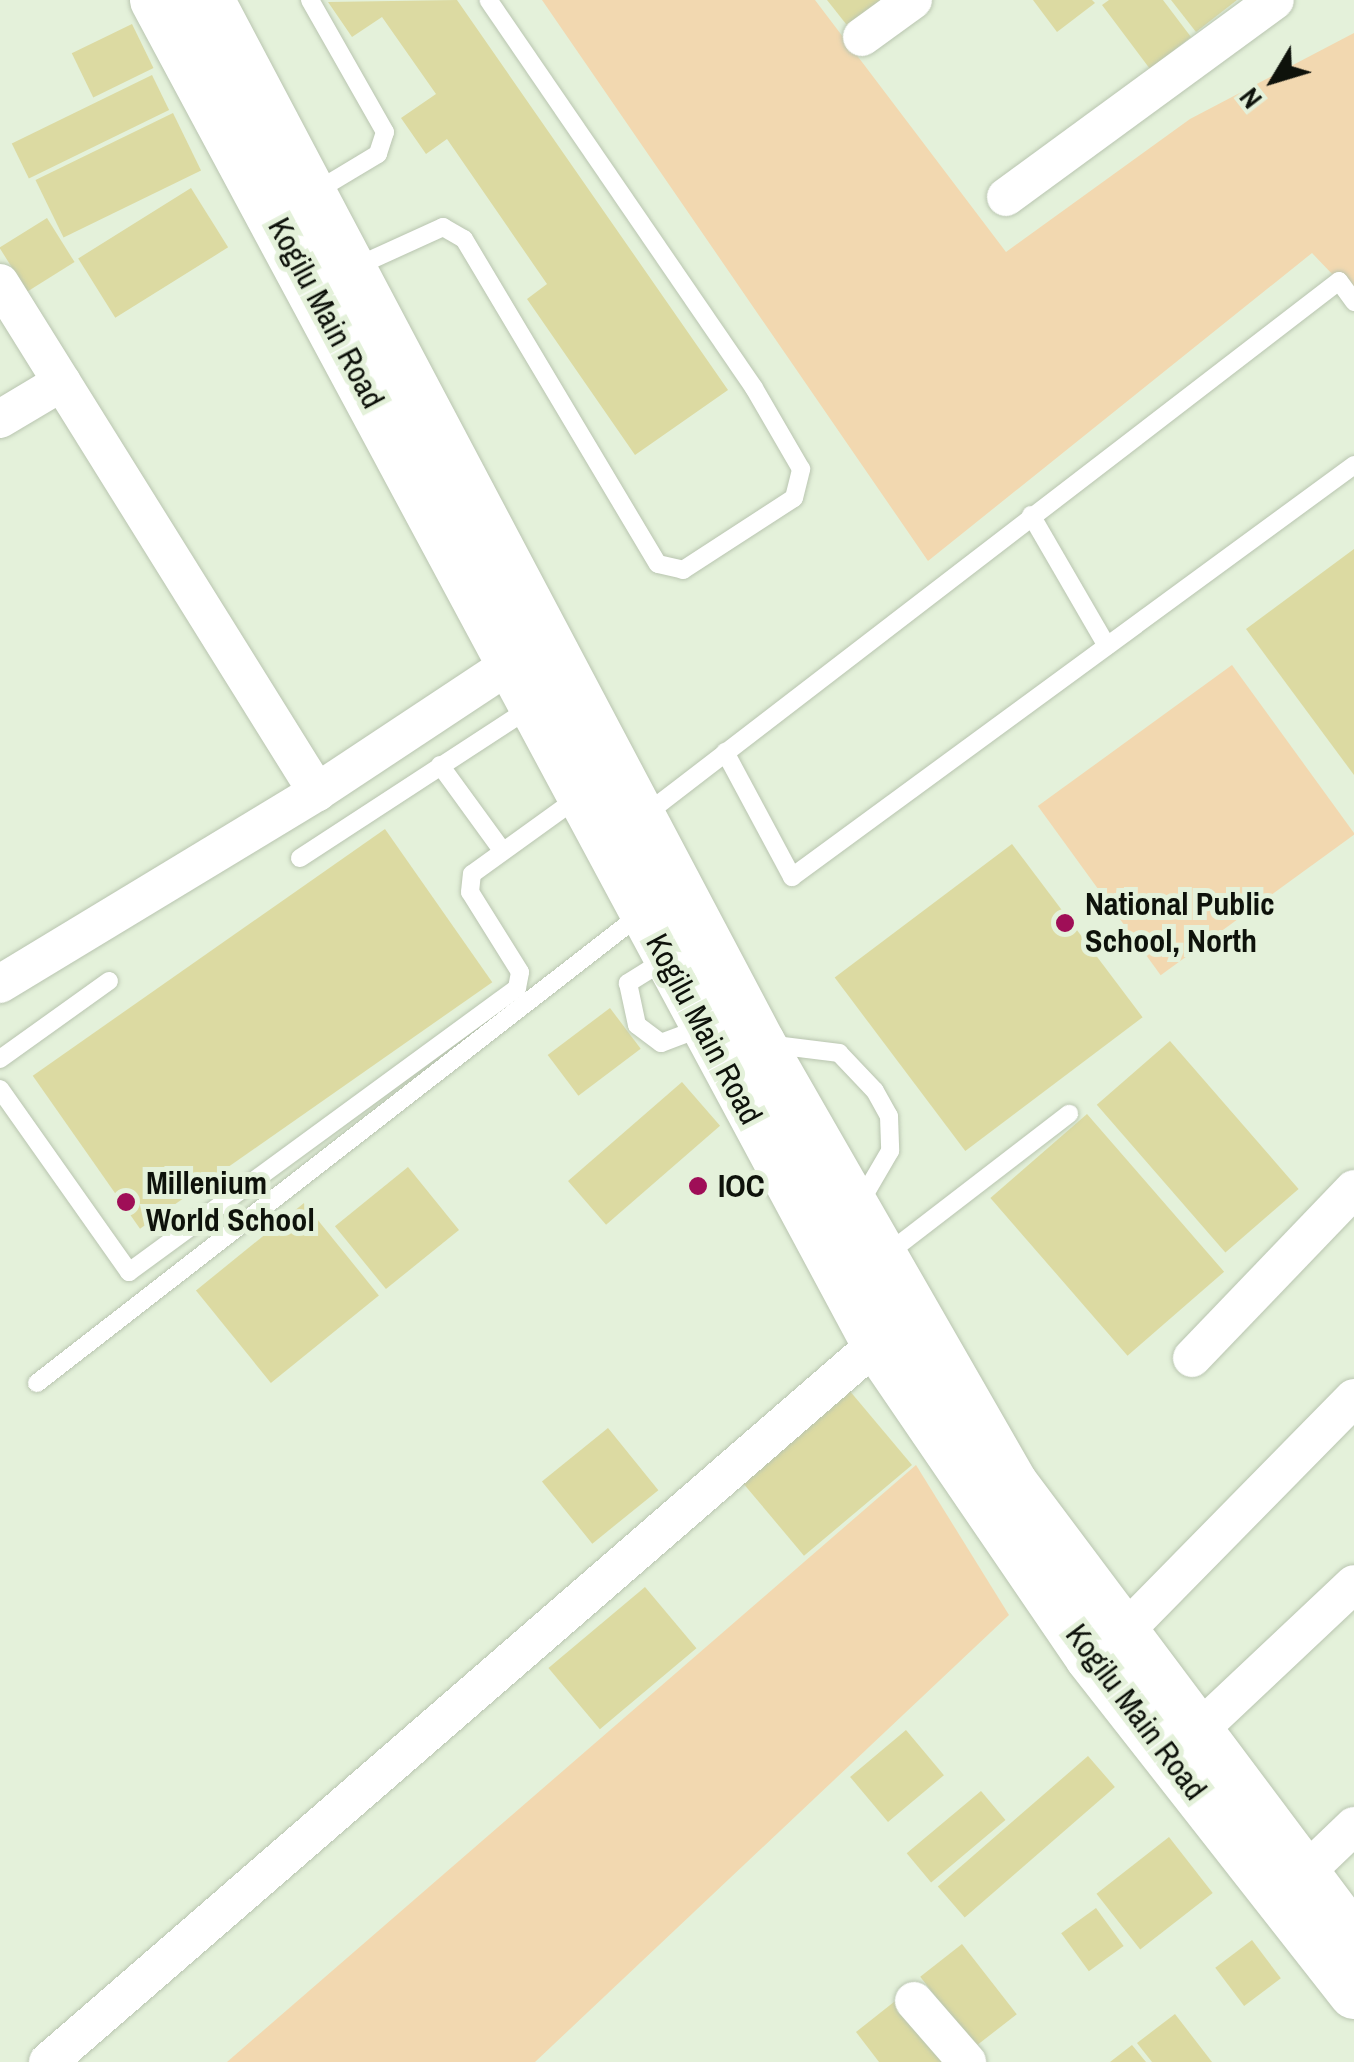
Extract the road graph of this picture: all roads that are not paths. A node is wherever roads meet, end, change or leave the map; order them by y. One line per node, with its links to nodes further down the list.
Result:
1 (156, 0): 18 (main road, Kogilu Main Road)
2 (208, 0): 8 (main road, Kogilu Main Road)
3 (310, 0): 8 (lane)
4 (488, 0): 10 (lane)
5 (913, 0): 7 (street)
6 (1275, 0): 9 (street)
7 (862, 36)
8 (312, 194): 10 (main road, Kogilu Main Road)
9 (1006, 197)
10 (352, 268): 23 (main road, Kogilu Main Road)
11 (0, 283): 13 (street)
12 (1354, 302): 16 (lane)
13 (62, 382): 14 (street); 21 (street)
14 (0, 419)
15 (1354, 465): 17 (lane)
16 (1031, 515): 17 (lane); 19 (lane)
17 (1107, 646): 19 (lane)
18 (522, 685): 20 (lane); 21 (street); 22 (main road, Kogilu Main Road)
19 (725, 752): 23 (lane)
20 (440, 765): 24 (lane); 25 (lane)
21 (317, 792): 28 (street)
22 (580, 796): 24 (lane); 26 (main road, Kogilu Main Road)
23 (642, 817): 29 (main road, Kogilu Main Road)
24 (501, 849): 31 (lane)
25 (300, 858)
26 (642, 914): 37 (main road, Kogilu Main Road); 39 (lane)
27 (109, 981): 30 (lane)
28 (0, 984)
29 (759, 1043): 34 (main road, Kogilu Main Road); 34 (lane)
30 (0, 1059)
31 (0, 1090)
32 (1069, 1114): 35 (lane)
33 (1354, 1188): 38 (street)
34 (855, 1210): 35 (main road, Kogilu Main Road)
35 (883, 1257): 36 (main road, Kogilu Main Road)
36 (914, 1307): 37 (street); 42 (main road, Kogilu Main Road)
37 (879, 1346): 47 (main road, Kogilu Main Road); 49 (street)
38 (1192, 1358)
39 (37, 1383)
40 (1354, 1398): 42 (street)
41 (1354, 1584): 43 (street)
42 (1122, 1634): 43 (main road, Kogilu Main Road)
43 (1198, 1731): 45 (main road, Kogilu Main Road)
44 (1354, 1826): 45 (street)
45 (1307, 1871): 46 (main road, Kogilu Main Road)
46 (1354, 1942)
47 (1354, 1994)
48 (914, 2001): 50 (street)
49 (48, 2062)
50 (966, 2062)

